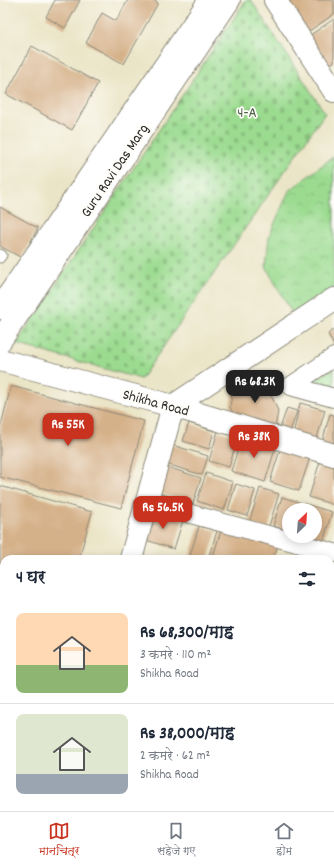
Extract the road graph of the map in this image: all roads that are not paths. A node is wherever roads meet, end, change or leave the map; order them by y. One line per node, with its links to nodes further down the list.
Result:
1 (210, 0): 8 (street, Guru Ravi Das Marg)
2 (229, 0): 9 (street, Guru Ravi Das Marg)
3 (275, 0): 4 (street)
4 (334, 91)
5 (0, 254): 6 (lane)
6 (0, 258)
7 (334, 299): 13 (street)
8 (0, 308)
9 (0, 341)
10 (334, 358): 12 (street)
11 (0, 360): 13 (street, Shikha Road)
12 (334, 398)
13 (173, 406): 14 (street, Shikha Road); 15 (street)
14 (334, 455)
15 (147, 502): 16 (street); 17 (street)
16 (334, 553)
17 (132, 555)

